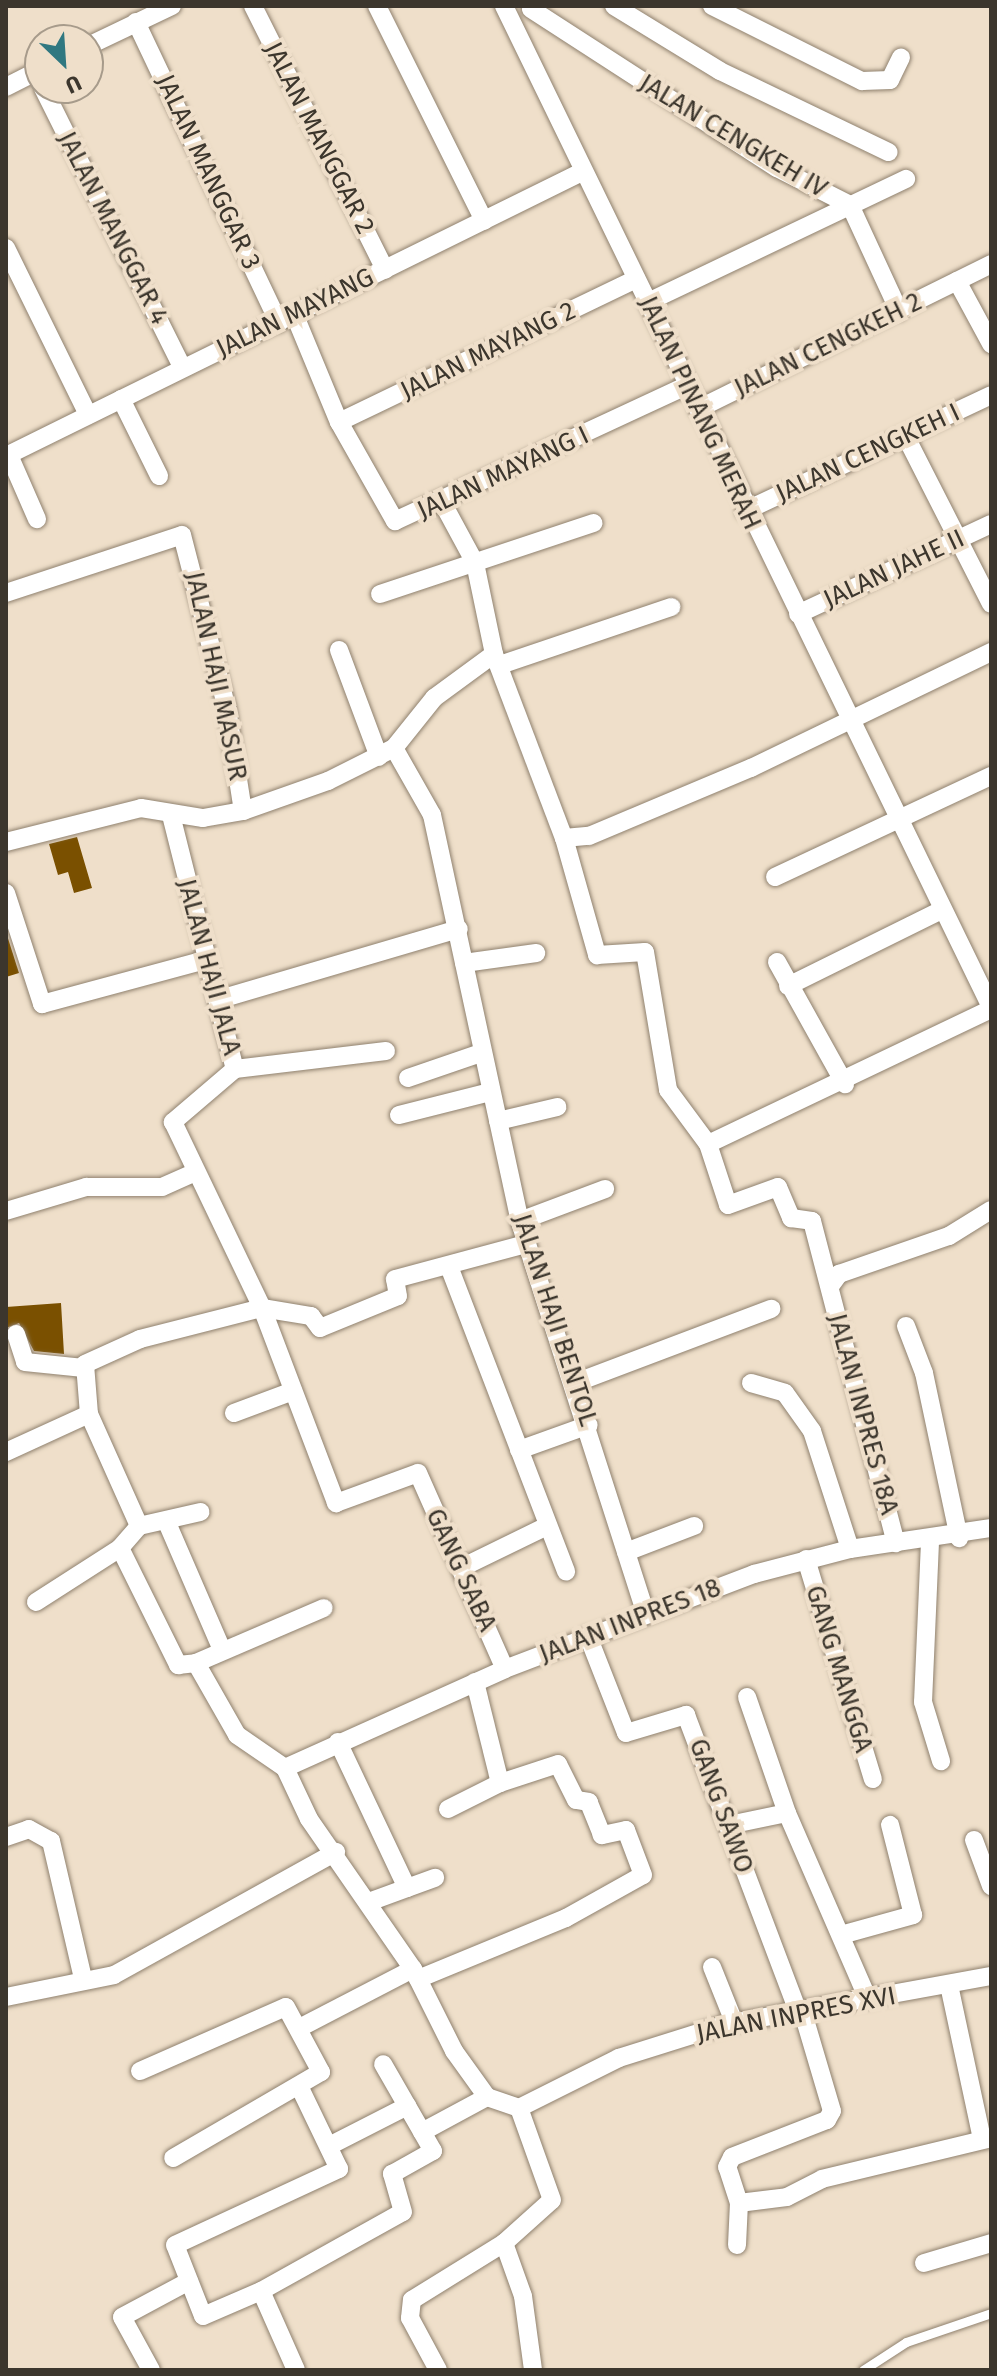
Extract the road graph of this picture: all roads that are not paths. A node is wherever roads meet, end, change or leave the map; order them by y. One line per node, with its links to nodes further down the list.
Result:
1 (172, 6): 8 (street)
2 (253, 6): 20 (street, JALAN MANGGAR 2)
3 (377, 6): 17 (street)
4 (504, 6): 9 (street, JALAN PINANG MERAH)
5 (614, 6): 13 (street)
6 (712, 6): 11 (street)
7 (532, 7): 9 (street); 16 (street, JALAN CENGKEH IV)
8 (136, 22): 10 (street); 25 (street, JALAN MANGGAR 3)
9 (513, 26): 14 (street, JALAN PINANG MERAH)
10 (104, 38)
11 (901, 57)
12 (52, 104): 27 (street, JALAN MANGGAR 4)
13 (888, 152)
14 (584, 171): 17 (street, JALAN MAYANG); 21 (street, JALAN PINANG MERAH)
15 (906, 179): 16 (street)
16 (850, 205): 23 (street); 24 (street, JALAN CENGKEH IV)
17 (484, 221): 20 (street, JALAN MAYANG)
18 (6, 248): 32 (street)
19 (991, 264): 22 (street, JALAN CENGKEH 2)
20 (385, 270): 25 (street, JALAN MAYANG)
21 (636, 279): 23 (street, JALAN PINANG MERAH); 33 (street, JALAN MAYANG 2)
22 (957, 281): 24 (street, JALAN CENGKEH 2); 26 (street)
23 (648, 302): 28 (street, JALAN PINANG MERAH)
24 (897, 305): 31 (street, JALAN CENGKEH 2)
25 (287, 319): 27 (street, JALAN MAYANG); 33 (street, JALAN MAYANG I)
26 (991, 344)
27 (182, 367): 30 (street, JALAN MAYANG)
28 (688, 385): 31 (street, JALAN PINANG MERAH); 37 (street, JALAN MAYANG I)
29 (991, 395): 34 (street, JALAN CENGKEH I)
30 (121, 399): 32 (street, JALAN MAYANG); 36 (street)
31 (698, 409): 38 (street, JALAN PINANG MERAH)
32 (88, 415): 35 (street, JALAN MAYANG)
33 (339, 422): 37 (street, JALAN MAYANG I)
34 (906, 437): 38 (street, JALAN CENGKEH I); 42 (street)
35 (7, 455): 39 (street)
36 (159, 476)
37 (441, 500): 43 (street)
38 (745, 511): 48 (street, JALAN PINANG MERAH)
39 (37, 519)
40 (593, 523): 43 (street)
41 (991, 524): 42 (street, JALAN JAHE II)
42 (960, 540): 46 (street); 48 (street, JALAN JAHE II)
43 (475, 563): 45 (street); 51 (street)
44 (6, 593): 55 (street, JALAN HAJI MASUR)
45 (380, 594)
46 (991, 604)
47 (671, 607): 51 (street)
48 (798, 614): 52 (street, JALAN PINANG MERAH)
49 (339, 650): 53 (street, JALAN HAJI BENTOL)
50 (991, 652): 52 (street)
51 (497, 659): 53 (street); 58 (street)
52 (850, 715): 57 (street, JALAN PINANG MERAH); 58 (street)
53 (387, 752): 55 (street); 63 (street, JALAN HAJI BENTOL)
54 (991, 776): 57 (street)
55 (243, 811): 56 (street)
56 (171, 815): 59 (street); 65 (street, JALAN HAJI JALA)
57 (901, 818): 60 (street); 62 (street, JALAN PINANG MERAH)
58 (564, 838): 80 (street)
59 (6, 842)
60 (775, 877)
61 (6, 893): 65 (street)
62 (942, 910): 68 (street); 70 (street, JALAN PINANG MERAH)
63 (459, 929): 67 (street, JALAN HAJI BENTOL); 69 (street)
64 (536, 953): 67 (street)
65 (205, 960): 69 (street, JALAN HAJI JALA)
66 (777, 962): 68 (street)
67 (464, 963): 72 (street, JALAN HAJI BENTOL)
68 (788, 986): 75 (street)
69 (217, 1000): 73 (street, JALAN HAJI JALA)
70 (991, 1008): 75 (street)
71 (386, 1051): 73 (street)
72 (481, 1053): 74 (street); 76 (street, JALAN HAJI BENTOL)
73 (235, 1069): 81 (street, JALAN HAJI JALA)
74 (408, 1078)
75 (845, 1084): 80 (street)
76 (490, 1092): 78 (street); 79 (street, JALAN HAJI BENTOL)
77 (557, 1107): 79 (street)
78 (399, 1115)
79 (498, 1121): 85 (street, JALAN HAJI BENTOL)
80 (708, 1144): 88 (street, JALAN INPRES 18A)
81 (195, 1172): 84 (street); 89 (street, JALAN HAJI JALA)
82 (605, 1189): 85 (street)
83 (991, 1210): 88 (street)
84 (6, 1211)
85 (520, 1221): 86 (street, JALAN HAJI BENTOL)
86 (526, 1244): 87 (street); 94 (street, JALAN HAJI BENTOL)
87 (450, 1269): 89 (street); 100 (street)
88 (831, 1285): 112 (street, JALAN INPRES 18A)
89 (262, 1308): 93 (street); 96 (street, JALAN HAJI JALA)
90 (771, 1309): 94 (street)
91 (906, 1326): 109 (street)
92 (16, 1334): 93 (street)
93 (84, 1368): 98 (street)
94 (575, 1383): 99 (street, JALAN HAJI BENTOL)
95 (751, 1383): 110 (street)
96 (293, 1391): 97 (street); 102 (street, JALAN HAJI JALA)
97 (234, 1413)
98 (89, 1414): 101 (street); 105 (street)
99 (589, 1425): 100 (street); 114 (street, JALAN HAJI BENTOL)
100 (519, 1450): 106 (street)
101 (6, 1452)
102 (416, 1472): 116 (street, GANG SABA)
103 (200, 1512): 104 (street)
104 (168, 1525): 105 (street); 122 (street)
105 (139, 1526): 113 (street)
106 (547, 1526): 116 (street); 117 (street)
107 (694, 1526): 114 (street)
108 (991, 1528): 109 (street, JALAN INPRES 18)
109 (959, 1538): 111 (street, JALAN INPRES 18)
110 (847, 1541): 112 (street, JALAN INPRES 18); 115 (street, JALAN INPRES 18)
111 (930, 1542): 112 (street, JALAN INPRES 18); 128 (street)
112 (896, 1543)
113 (120, 1548): 118 (street); 123 (street)
114 (626, 1552): 120 (street, JALAN HAJI BENTOL)
115 (806, 1559): 120 (street, JALAN INPRES 18); 130 (street, GANG MANGGA)
116 (465, 1566): 124 (street, GANG SABA)
117 (566, 1571)
118 (36, 1602)
119 (324, 1608): 122 (street)
120 (646, 1614): 121 (street, JALAN INPRES 18)
121 (588, 1636): 124 (street, JALAN INPRES 18); 134 (street, GANG SAWO)
122 (222, 1650): 123 (street)
123 (196, 1663): 129 (street)
124 (505, 1669): 125 (street, JALAN INPRES 18)
125 (475, 1682): 127 (street, JALAN INPRES 18); 131 (street)
126 (747, 1697): 133 (street)
127 (338, 1742): 129 (street, JALAN INPRES 18); 141 (street)
128 (941, 1761)
129 (285, 1768): 138 (street)
130 (873, 1779)
131 (500, 1783): 132 (street); 145 (street)
132 (448, 1809)
133 (787, 1813): 134 (street); 143 (street)
134 (729, 1825): 151 (street, GANG SAWO)
135 (890, 1825): 143 (street)
136 (6, 1837): 147 (street)
137 (974, 1840): 140 (street)
138 (336, 1852): 142 (street); 147 (street)
139 (435, 1878): 141 (street)
140 (991, 1886)
141 (407, 1888): 142 (street)
142 (369, 1902): 145 (street)
143 (841, 1935): 150 (street)
144 (712, 1967): 152 (street)
145 (416, 1974): 153 (street); 157 (street)
146 (991, 1976): 148 (street, JALAN INPRES XVI)
147 (83, 1978): 149 (street)
148 (949, 1985): 150 (street, JALAN INPRES XVI); 161 (street)
149 (6, 1997)
150 (868, 1999): 151 (street, JALAN INPRES XVI)
151 (800, 2010): 152 (street, JALAN INPRES XVI); 164 (street, GANG SAWO)
152 (734, 2022): 159 (street, JALAN INPRES XVI)
153 (301, 2027): 155 (street); 156 (street)
154 (383, 2064): 158 (street)
155 (140, 2071)
156 (299, 2086): 162 (street); 163 (street)
157 (487, 2097): 159 (street); 160 (street)
158 (407, 2106): 160 (street); 162 (street)
159 (519, 2108): 166 (street)
160 (422, 2132): 170 (street)
161 (986, 2139): 164 (street)
162 (329, 2146): 169 (street)
163 (173, 2158)
164 (739, 2203): 167 (street)
165 (991, 2243): 168 (street)
166 (502, 2244): 174 (street); 175 (street)
167 (737, 2245)
168 (924, 2263)
169 (189, 2281): 170 (street); 172 (street)
170 (261, 2291): 173 (street)
171 (991, 2313): 176 (lane)
172 (151, 2370)
173 (296, 2370)
174 (438, 2370)
175 (533, 2370)
176 (863, 2370)

